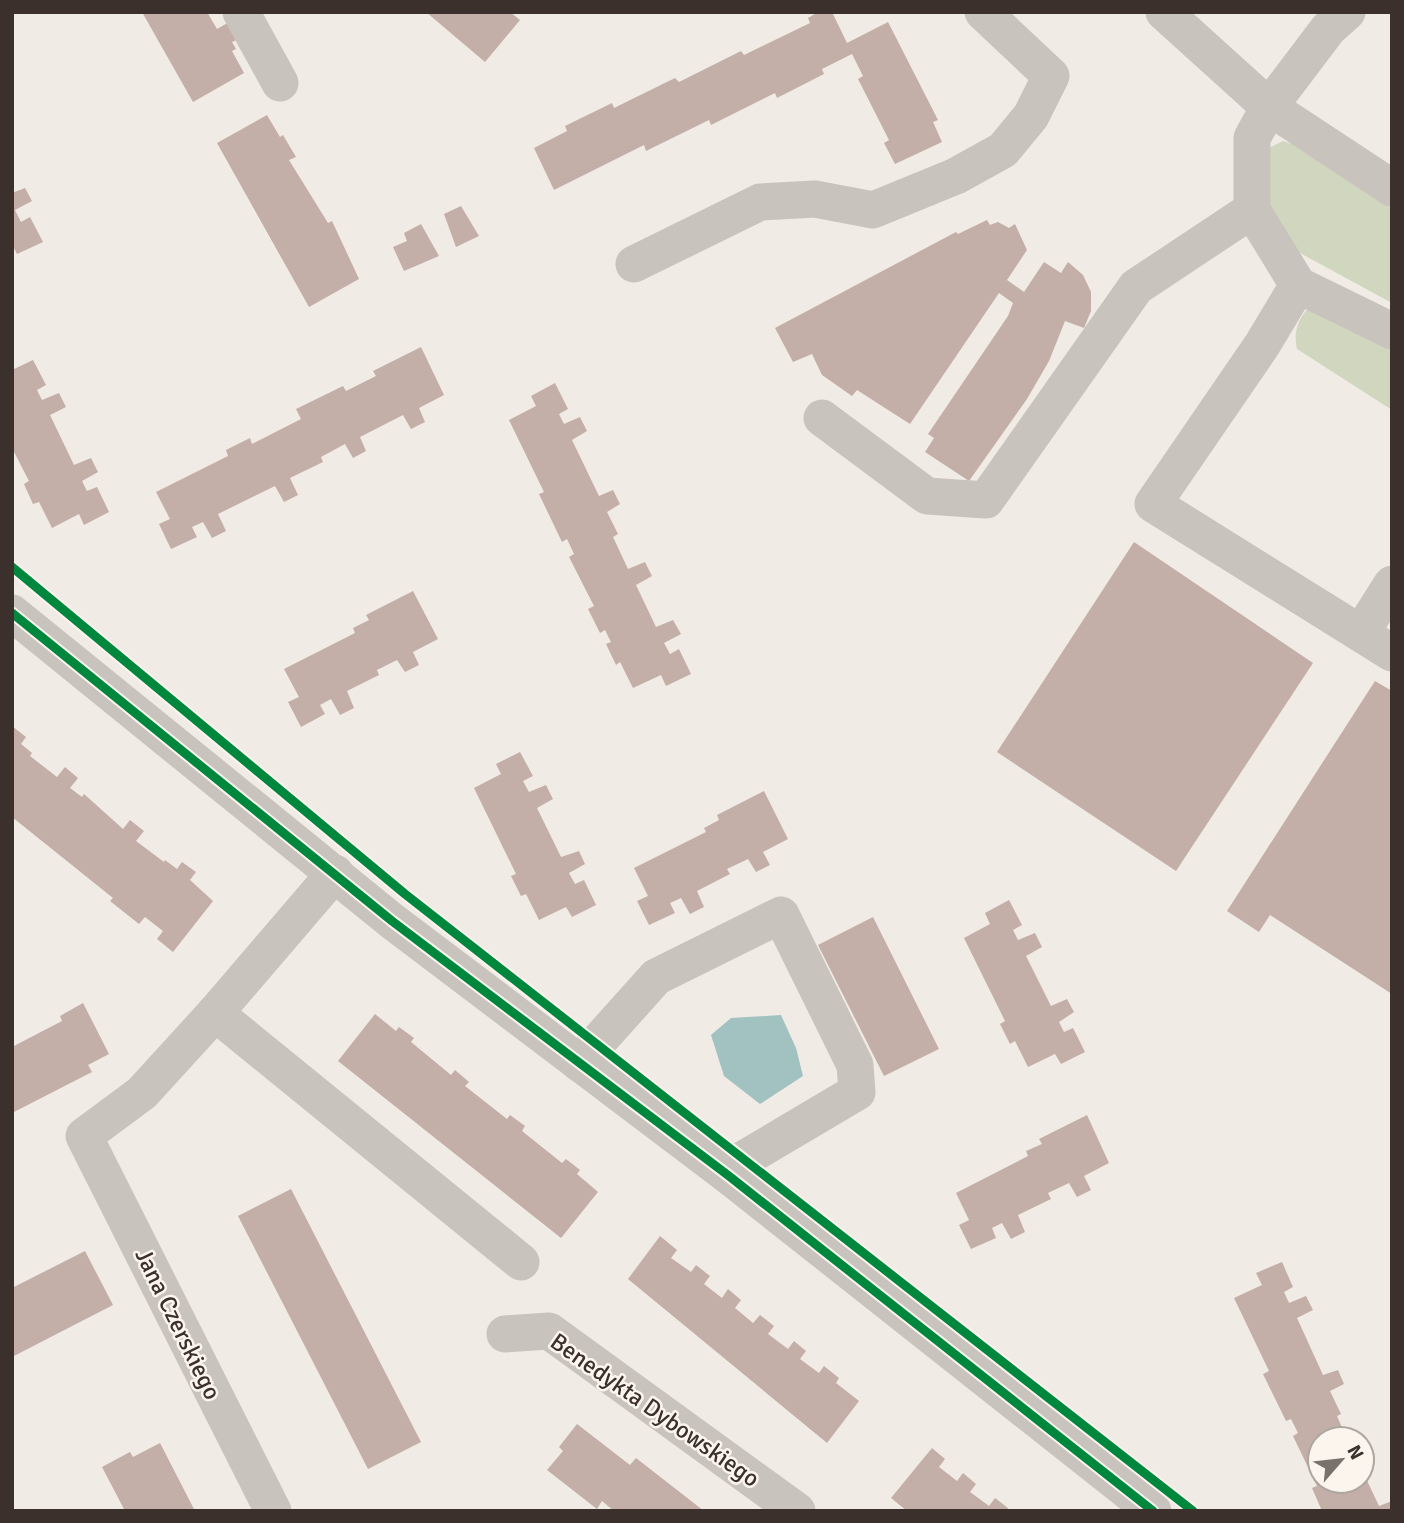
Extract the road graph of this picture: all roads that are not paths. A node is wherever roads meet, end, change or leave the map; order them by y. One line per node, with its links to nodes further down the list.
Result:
1 (241, 12): 5 (street)
2 (983, 12): 9 (street)
3 (1164, 12): 6 (street)
4 (1347, 12): 6 (street)
5 (281, 83)
6 (1269, 107): 7 (street); 8 (street)
7 (1392, 188)
8 (1252, 211): 10 (street); 12 (street)
9 (634, 264)
10 (1298, 285): 11 (street); 15 (street)
11 (1392, 331)
12 (822, 418)
13 (1392, 583): 15 (street)
14 (12, 613): 17 (street)
15 (1362, 633): 16 (street)
16 (1392, 653)
17 (335, 873): 18 (street); 19 (street)
18 (215, 1013): 21 (street); 23 (street, Jana Czerskiego)
19 (579, 1063): 20 (street); 20 (street)
20 (729, 1176): 25 (street)
21 (521, 1262)
22 (505, 1334): 24 (street, Benedykta Dybowskiego)
23 (273, 1511)
24 (797, 1511)
25 (1153, 1511)

